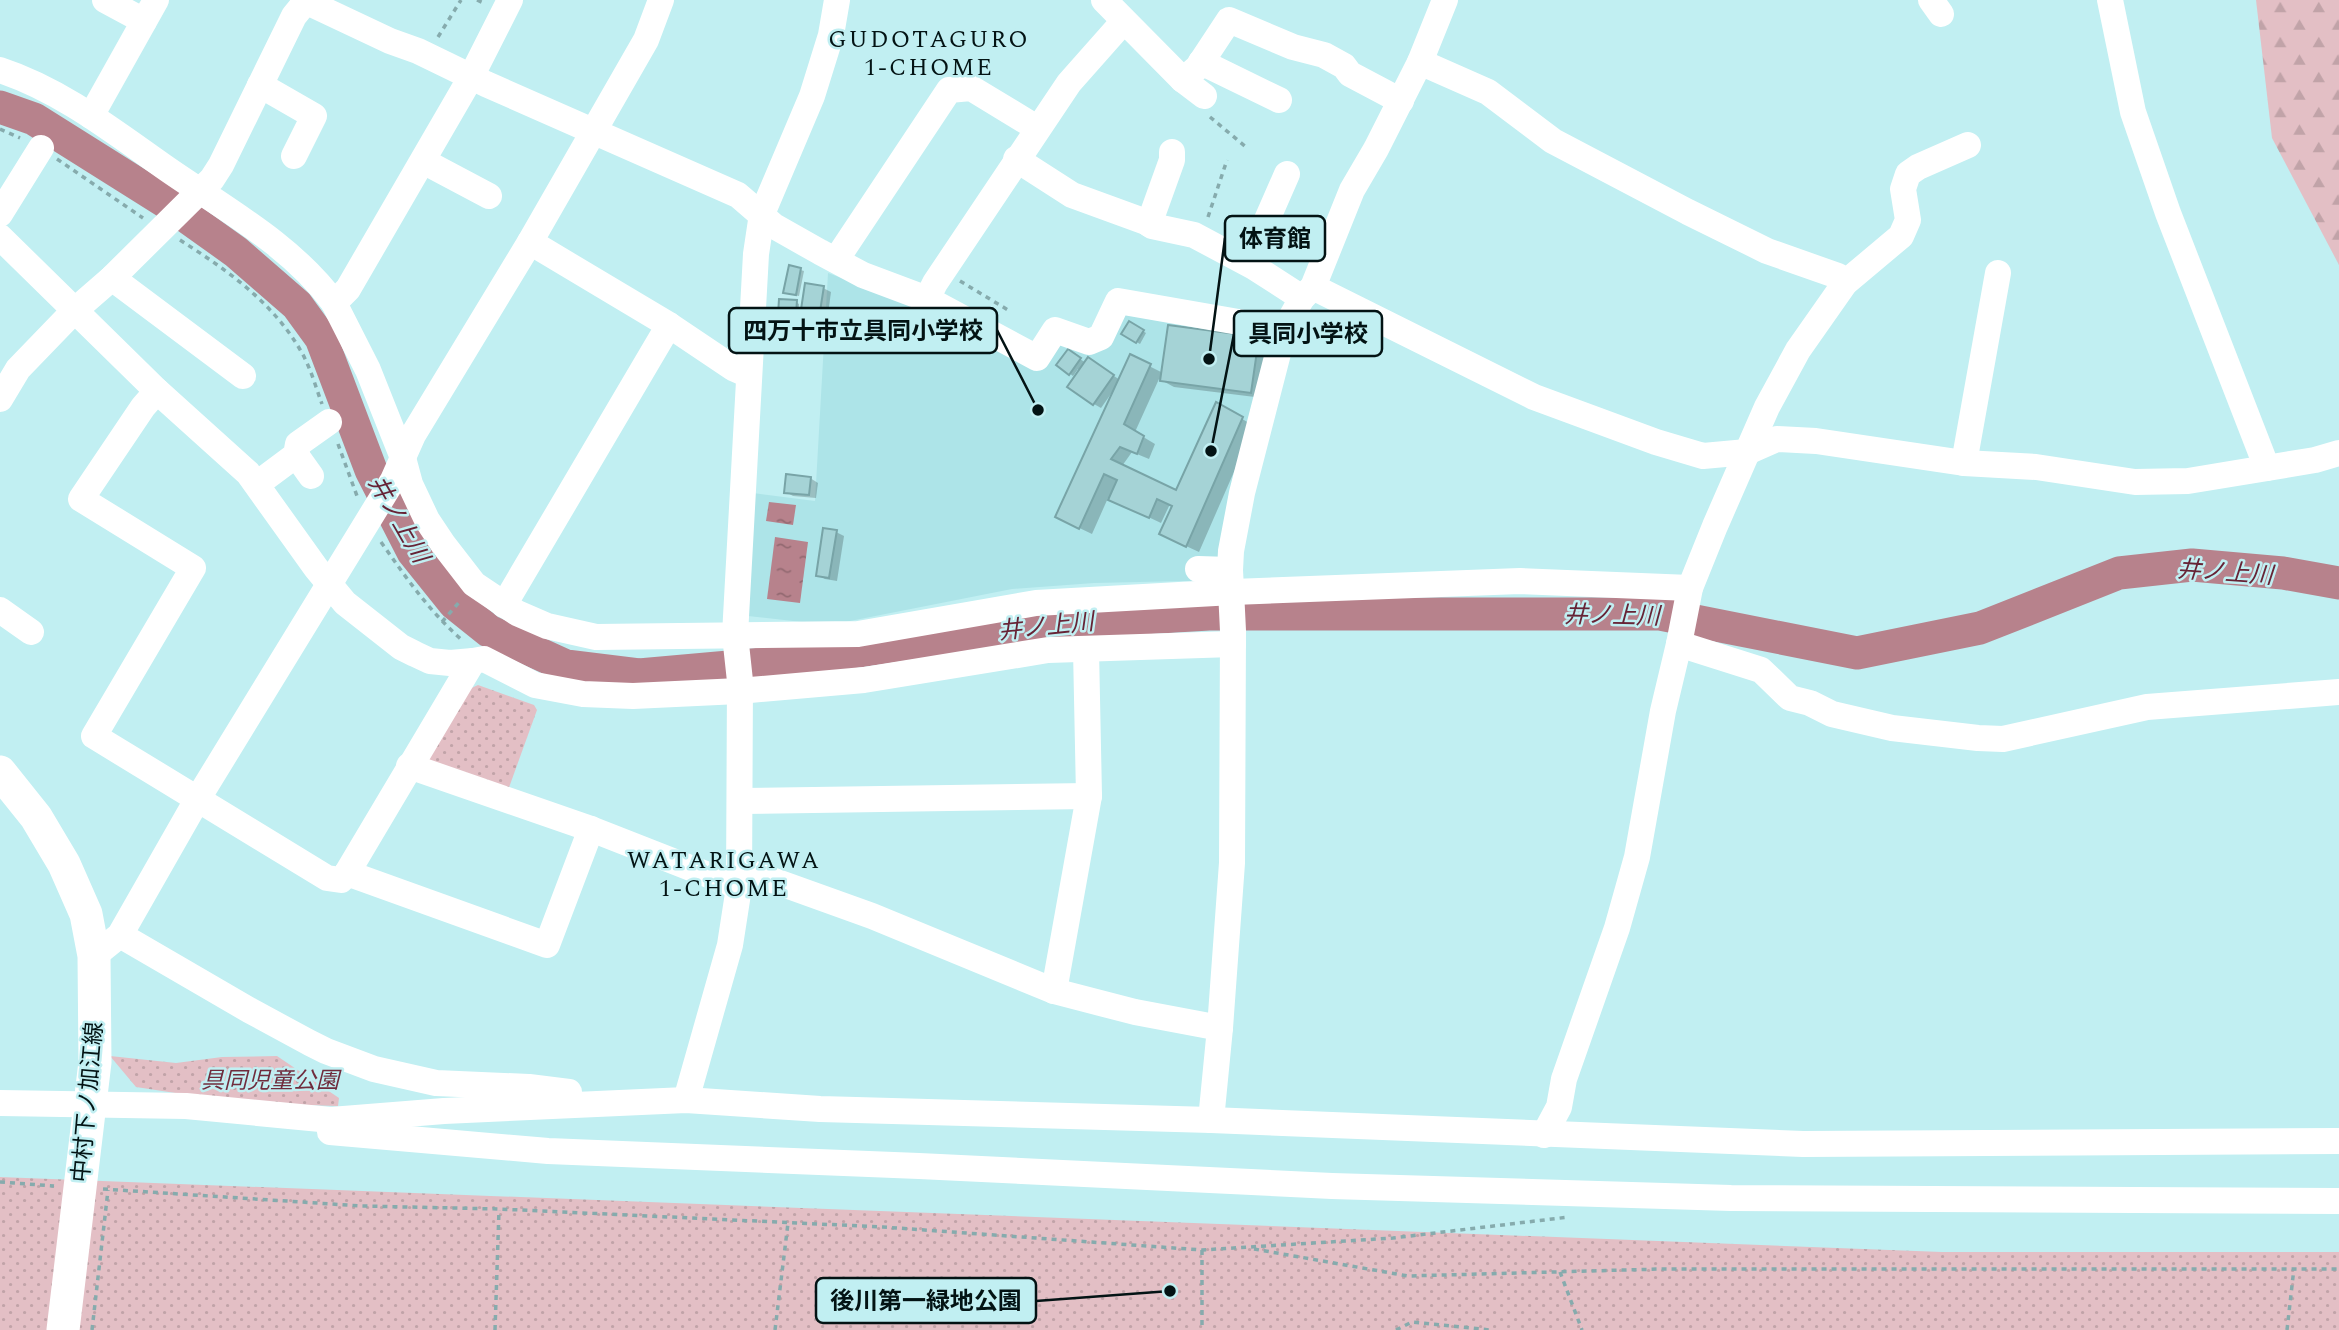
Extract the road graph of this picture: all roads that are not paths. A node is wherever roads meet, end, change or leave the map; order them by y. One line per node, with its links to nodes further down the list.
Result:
1 (104, 0): 9 (street)
2 (305, 0): 14 (street); 15 (street)
3 (510, 0): 14 (street)
4 (661, 0): 21 (street)
5 (837, 0): 32 (street)
6 (1104, 0): 10 (street)
7 (1445, 0): 11 (street)
8 (2110, 0): 56 (street)
9 (150, 11): 19 (street)
10 (1124, 22): 13 (street); 20 (street)
11 (1420, 62): 18 (street); 40 (street)
12 (0, 70): 19 (street)
13 (1192, 71): 16 (street); 17 (street); 18 (street)
14 (471, 77): 21 (street); 27 (street)
15 (260, 85): 25 (street); 30 (street)
16 (1204, 96)
17 (1279, 100)
18 (1401, 101): 41 (street)
19 (91, 116): 30 (street)
20 (1037, 128): 26 (street); 36 (street)
21 (593, 131): 32 (street); 35 (street)
22 (1968, 145): 40 (street)
23 (41, 148): 31 (street)
24 (1172, 152): 33 (street)
25 (295, 156)
26 (1016, 159): 33 (street); 42 (street)
27 (423, 161): 29 (street); 43 (street)
28 (1287, 174): 37 (street)
29 (489, 196)
30 (195, 197): 39 (street); 43 (street)
31 (0, 214)
32 (762, 214): 36 (street); 48 (street)
33 (1149, 224): 37 (street)
34 (0, 237): 44 (street)
35 (530, 242): 45 (street); 57 (street)
36 (836, 260): 42 (street)
37 (1248, 263): 41 (street)
38 (1998, 273): 55 (street)
39 (112, 278): 44 (street); 49 (street)
40 (1845, 283): 53 (street)
41 (1308, 292): 46 (street); 53 (street)
42 (927, 299): 46 (street)
43 (334, 303): 57 (street)
44 (74, 311): 47 (street); 50 (street)
45 (669, 325): 48 (street); 63 (street)
46 (1284, 330): 61 (street)
47 (9, 364): 51 (street)
48 (749, 375): 68 (street)
49 (243, 376)
50 (157, 391): 58 (street); 76 (street)
51 (0, 399)
52 (330, 422): 58 (street)
53 (1747, 452): 55 (street); 62 (street)
54 (2339, 453): 56 (street)
55 (1964, 463): 56 (street)
56 (2267, 468)
57 (398, 469): 60 (street); 63 (street)
58 (257, 484): 60 (street)
59 (1198, 569): 61 (street)
60 (328, 584): 70 (street); 76 (street)
61 (1232, 586): 62 (street); 66 (street); 68 (street)
62 (1689, 595): 67 (street)
63 (504, 605): 68 (street)
64 (0, 610): 65 (street)
65 (31, 632)
66 (1233, 638): 69 (street); 84 (street)
67 (1681, 638): 72 (street); 91 (street)
68 (736, 639): 71 (street)
69 (1086, 649): 71 (street); 75 (street)
70 (472, 661): 71 (street); 73 (street)
71 (740, 686): 77 (street)
72 (2339, 692)
73 (409, 766): 78 (street); 79 (street)
74 (0, 772): 82 (main road, 中村下ノ加江線)
75 (1088, 796): 77 (street); 83 (street)
76 (197, 800): 79 (street); 81 (street)
77 (740, 801): 80 (street)
78 (591, 829): 79 (street); 80 (street)
79 (347, 873)
80 (739, 878): 83 (street); 85 (street)
81 (120, 935): 82 (street); 87 (street)
82 (94, 956): 89 (main road, 中村下ノ加江線)
83 (1054, 991): 84 (street)
84 (1220, 1028): 90 (street)
85 (686, 1100): 87 (street); 90 (street)
86 (0, 1102): 89 (street)
87 (622, 1102): 88 (street)
88 (284, 1115): 89 (street); 93 (street)
89 (89, 1118): 94 (main road, 中村下ノ加江線)
90 (1211, 1120): 91 (street)
91 (1544, 1135): 92 (street)
92 (2339, 1141)
93 (2339, 1201)
94 (63, 1330)

